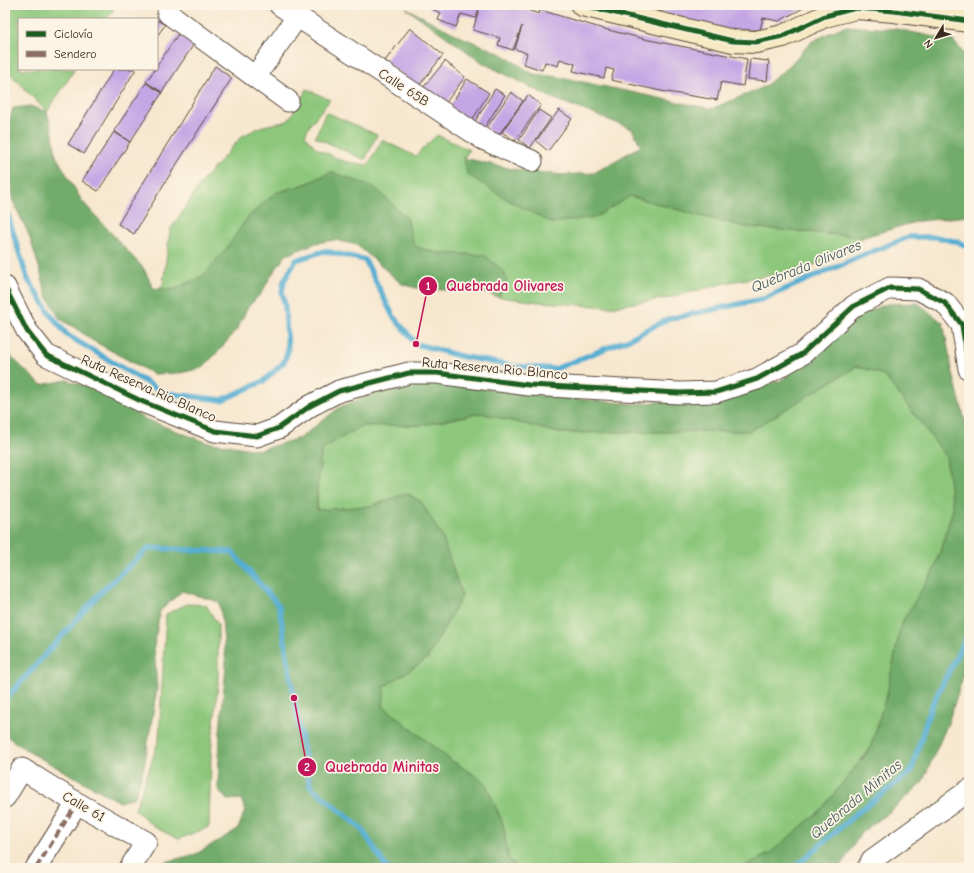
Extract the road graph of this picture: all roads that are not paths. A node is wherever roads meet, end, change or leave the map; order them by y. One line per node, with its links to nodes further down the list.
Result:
1 (280, 5): 4 (street, Calle 65B)
2 (582, 5): 5 (street)
3 (168, 13): 6 (street)
4 (298, 17): 6 (street); 8 (street, Calle 65B)
5 (969, 21)
6 (255, 77): 7 (street)
7 (288, 102)
8 (532, 162)
9 (5, 287): 10 (street, Ruta Reserva Rio Blanco)
10 (969, 369)
11 (969, 790): 16 (street)
12 (5, 797): 13 (street, Calle 61)
13 (77, 803): 14 (street); 15 (street, Calle 61)
14 (36, 868)
15 (130, 868)
16 (868, 868)

